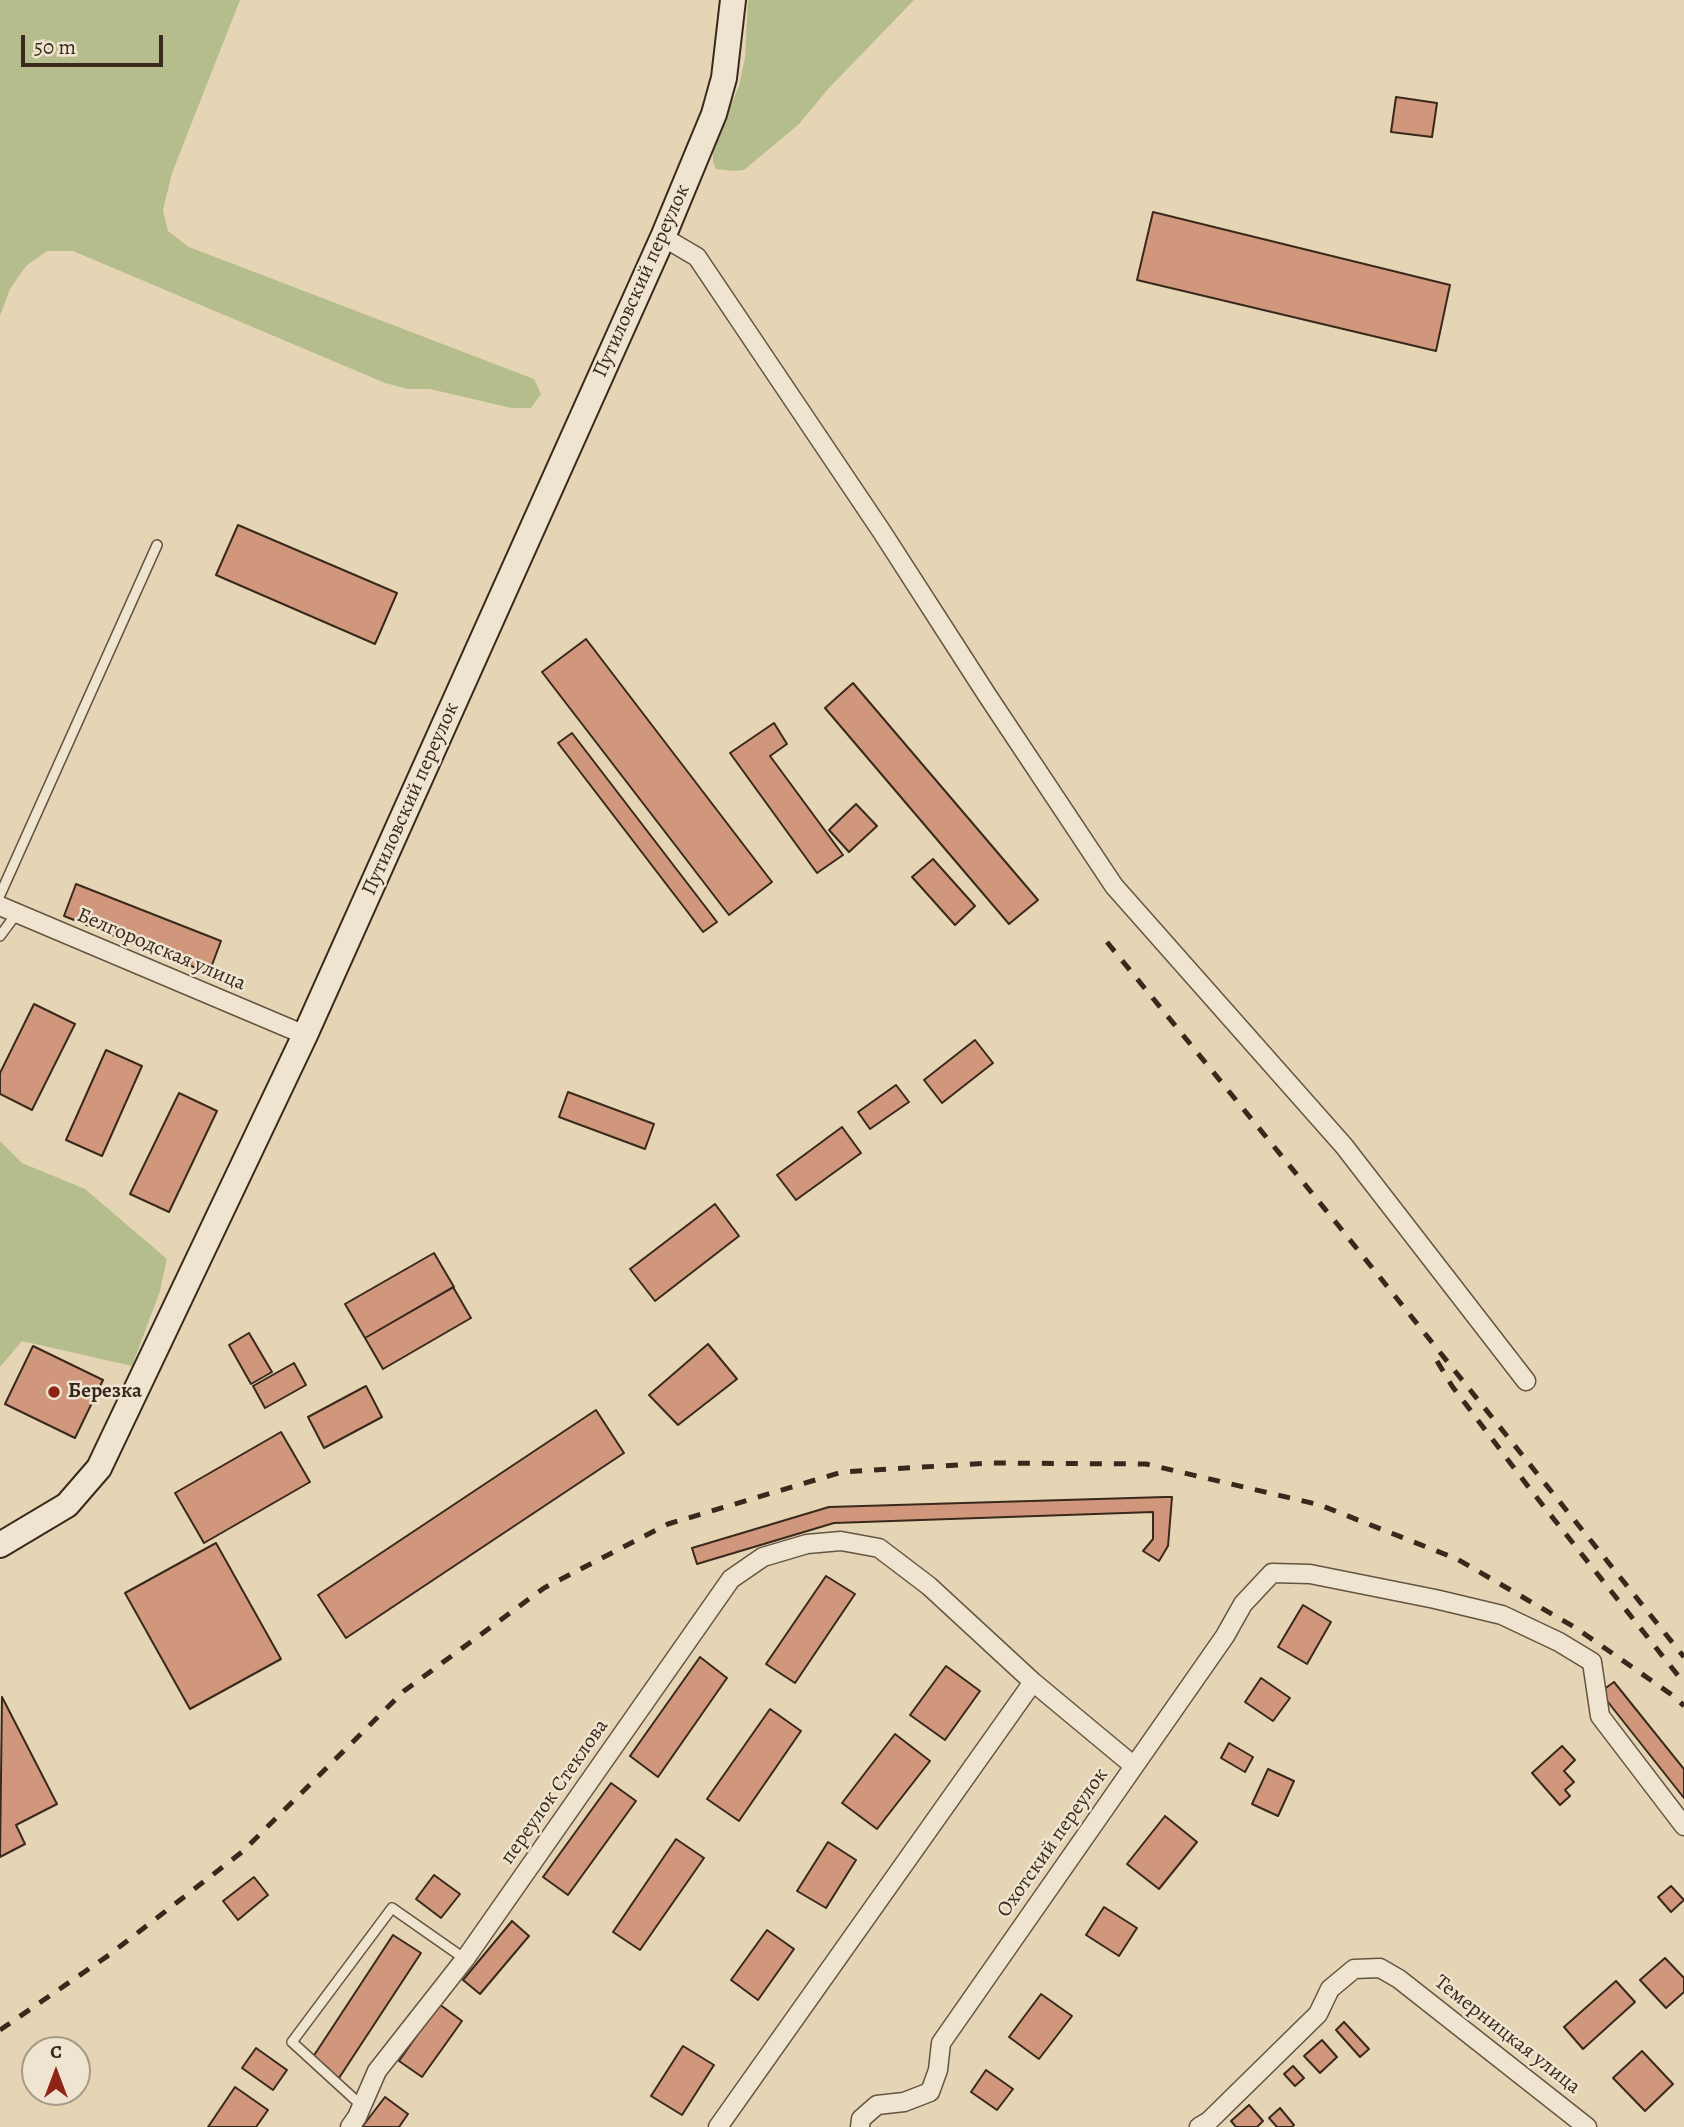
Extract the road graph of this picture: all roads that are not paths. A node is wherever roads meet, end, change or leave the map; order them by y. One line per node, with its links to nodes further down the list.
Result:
1 (733, 0): 2 (main road, Путиловский переулок)
2 (663, 237): 7 (main road, Путиловский переулок); 8 (street)
3 (157, 545): 4 (lane)
4 (0, 895)
5 (8, 909): 6 (lane); 7 (street, Белгородская улица)
6 (0, 936)
7 (305, 1035): 9 (main road, Путиловский переулок)
8 (1526, 1381)
9 (0, 1545)
10 (1034, 1682): 11 (street, переулок Стеклова); 13 (street, переулок Стеклова); 16 (street)
11 (1134, 1766): 12 (street, Охотский переулок); 17 (street, Охотский переулок)
12 (1684, 1826)
13 (465, 1959): 14 (street, переулок Стеклова); 14 (lane)
14 (362, 2106): 15 (street, переулок Стеклова)
15 (350, 2127)
16 (718, 2127)
17 (860, 2127)
18 (1199, 2127): 19 (street, Темерницкая улица)
19 (1587, 2127)

